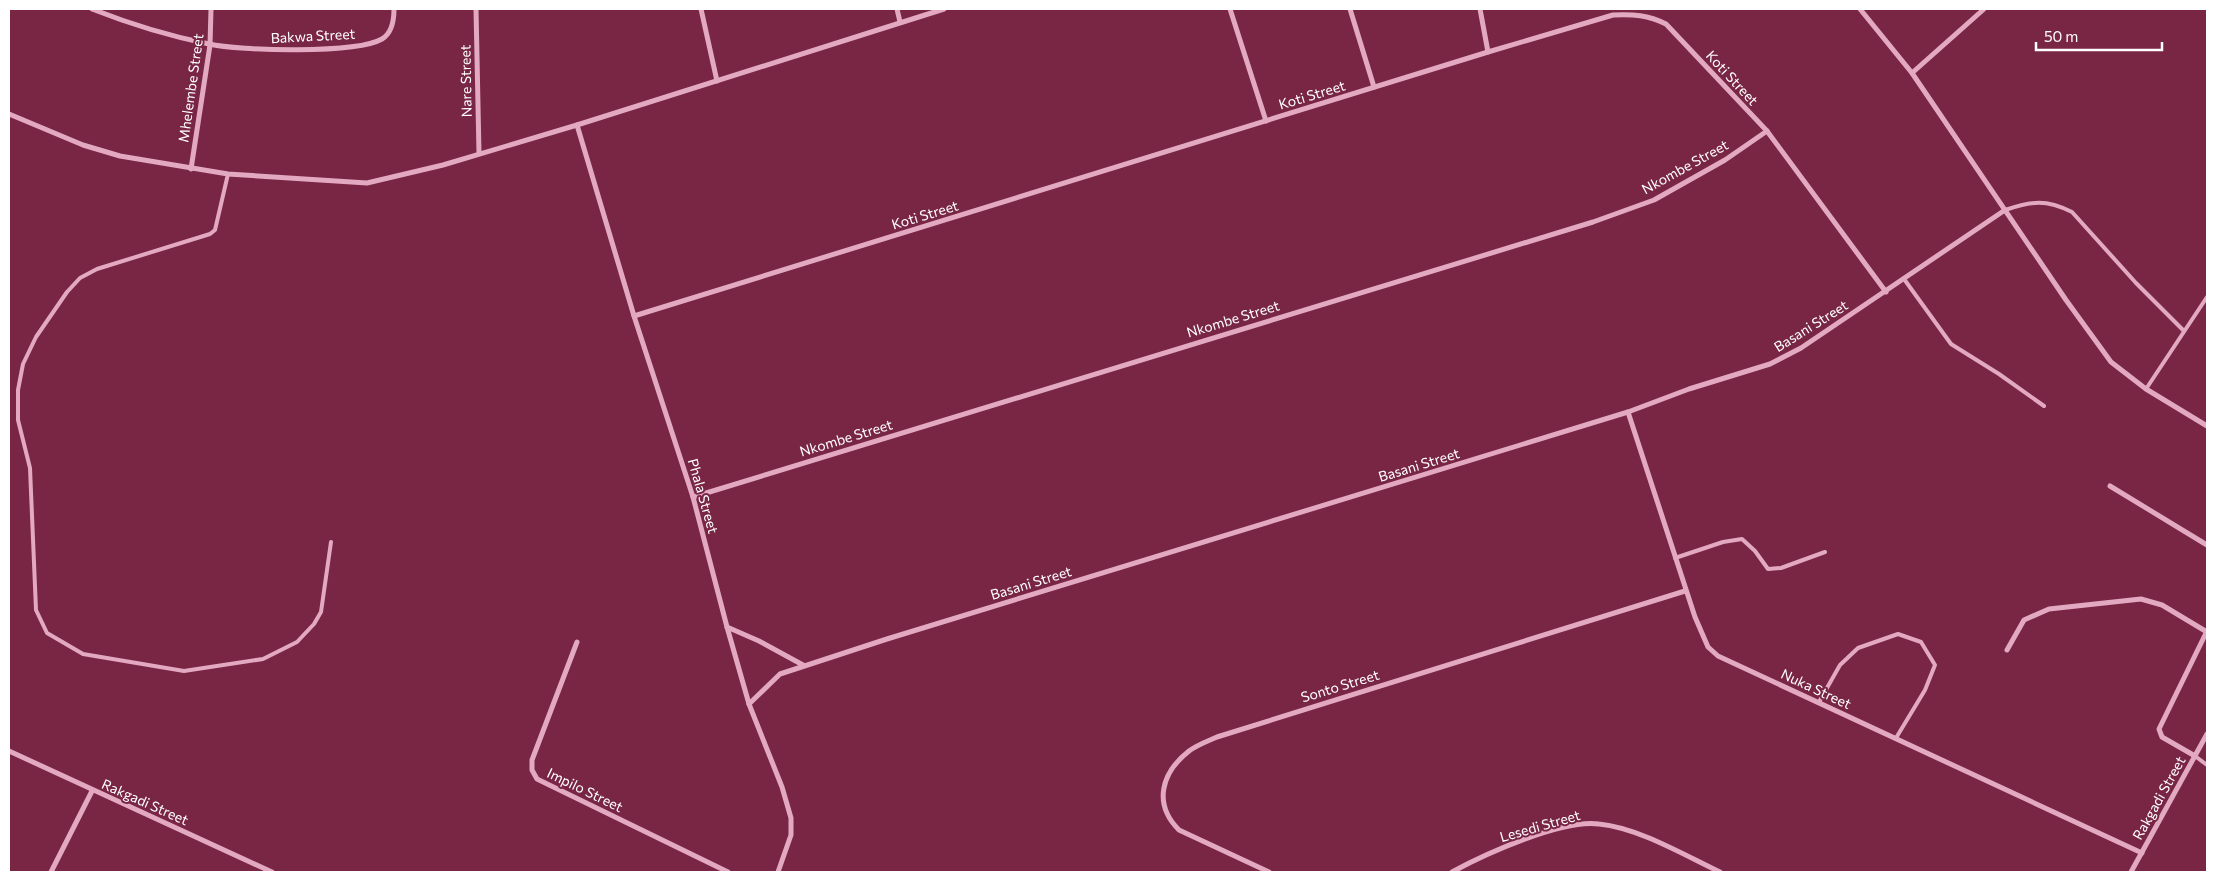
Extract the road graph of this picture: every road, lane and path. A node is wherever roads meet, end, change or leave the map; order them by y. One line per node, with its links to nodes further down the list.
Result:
1 (92, 9): 14 (street, Bakwa Street)
2 (211, 9): 14 (street, Mhelembe Street)
3 (394, 9): 14 (street, Bakwa Street)
4 (476, 9): 23 (street, Nare Street)
5 (701, 9): 17 (street)
6 (897, 9): 13 (street)
7 (944, 9): 13 (street)
8 (1230, 9): 20 (street)
9 (1350, 9): 18 (street)
10 (1480, 9): 15 (street)
11 (1860, 9): 16 (street)
12 (1984, 9): 16 (street)
13 (900, 22): 17 (street)
14 (210, 45): 24 (street, Mhelembe Street)
15 (1488, 52): 18 (street, Koti Street); 22 (street, Koti Street)
16 (1912, 73): 26 (street)
17 (717, 81): 21 (street)
18 (1374, 88): 20 (street, Koti Street)
19 (9, 114): 24 (street)
20 (1266, 121): 30 (street, Koti Street)
21 (576, 125): 23 (street); 30 (street, Phala Street)
22 (1766, 131): 28 (street, Koti Street); 37 (street, Nkombe Street)
23 (479, 153): 25 (street)
24 (191, 169): 25 (street)
25 (228, 174): 38 (lane)
26 (2005, 210): 27 (street, Basani Street); 31 (lane); 32 (street)
27 (1904, 279): 28 (street, Basani Street); 33 (lane)
28 (1886, 292): 34 (street, Basani Street)
29 (2207, 297): 31 (lane)
30 (634, 316): 37 (street, Phala Street)
31 (2184, 331): 32 (lane)
32 (2146, 389): 35 (street)
33 (2044, 406)
34 (1628, 412): 41 (street, Nuka Street); 47 (street, Basani Street)
35 (2207, 426)
36 (2110, 486): 39 (street)
37 (693, 497): 43 (street, Phala Street)
38 (331, 542)
39 (2207, 545)
40 (1825, 552): 41 (lane)
41 (1675, 558): 42 (street, Nuka Street)
42 (1685, 591): 48 (street, Nuka Street); 61 (street, Sonto Street)
43 (727, 628): 47 (street); 49 (street, Phala Street)
44 (2207, 632): 46 (street); 53 (street)
45 (577, 642): 59 (street, Impilo Street)
46 (2007, 650)
47 (803, 665): 49 (street, Basani Street)
48 (1819, 702): 51 (street, Nuka Street); 51 (lane)
49 (749, 704): 60 (street, Phala Street)
50 (2207, 734): 53 (street, Rakgadi Street)
51 (1896, 738): 56 (street, Nuka Street)
52 (9, 751): 55 (street, Rakgadi Street)
53 (2195, 756): 54 (lane); 56 (street, Rakgadi Street)
54 (2207, 765)
55 (92, 791): 57 (street); 58 (street, Rakgadi Street)
56 (2142, 852): 64 (street, Rakgadi Street)
57 (51, 872)
58 (272, 872)
59 (728, 872)
60 (778, 872)
61 (1267, 872)
62 (1452, 872): 63 (street, Lesedi Street)
63 (1720, 872)
64 (2131, 872)

